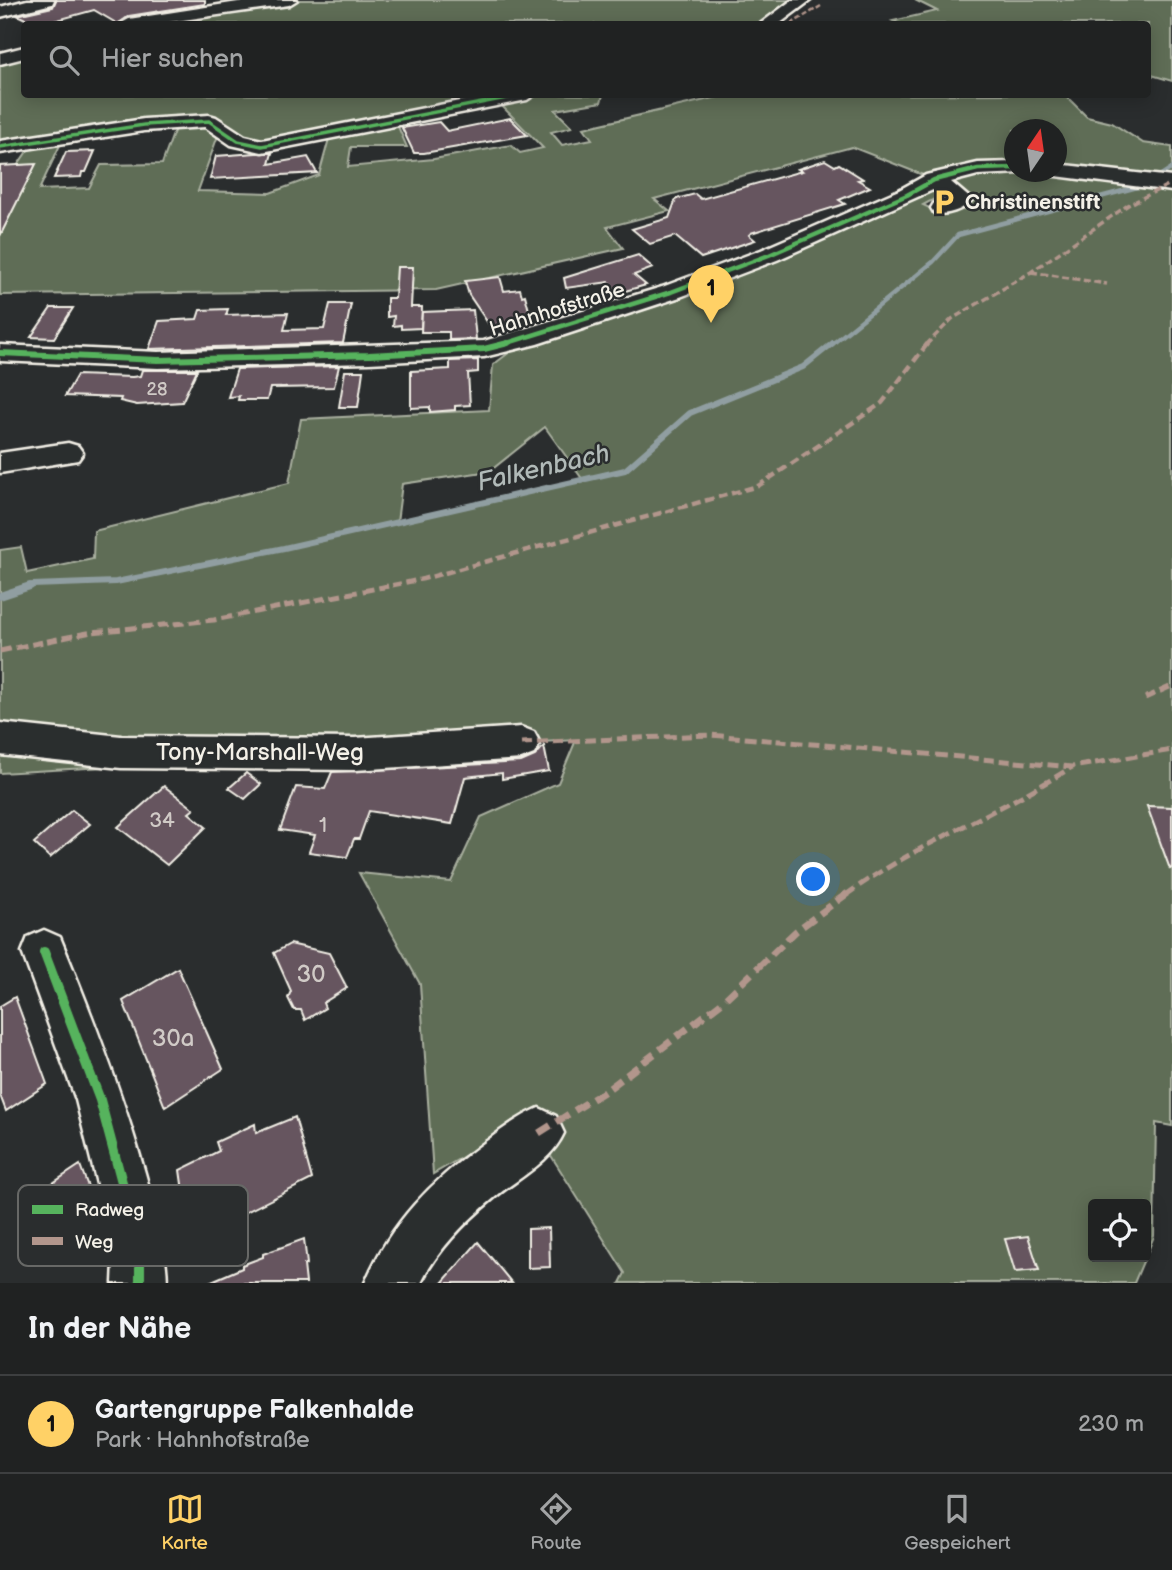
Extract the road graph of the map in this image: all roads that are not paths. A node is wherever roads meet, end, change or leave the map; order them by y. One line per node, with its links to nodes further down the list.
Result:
1 (47, 0): 5 (street)
2 (191, 0): 6 (street)
3 (803, 0): 9 (street)
4 (296, 2): 7 (street); 8 (street)
5 (0, 12)
6 (129, 21)
7 (145, 21)
8 (245, 21)
9 (772, 21)
10 (21, 53): 11 (street)
11 (0, 59)
12 (507, 98): 13 (street)
13 (0, 147)
14 (1004, 168): 16 (street, Hahnhofstraße)
15 (1067, 171): 17 (street)
16 (934, 180): 18 (street); 19 (street, Hahnhofstraße)
17 (1172, 184)
18 (942, 208)
19 (0, 353)
20 (68, 453): 21 (street)
21 (0, 463)
22 (0, 739): 23 (street, Tony-Marshall-Weg)
23 (521, 743)
24 (44, 952): 26 (street)
25 (539, 1133): 27 (street)
26 (123, 1185)
27 (391, 1283)

